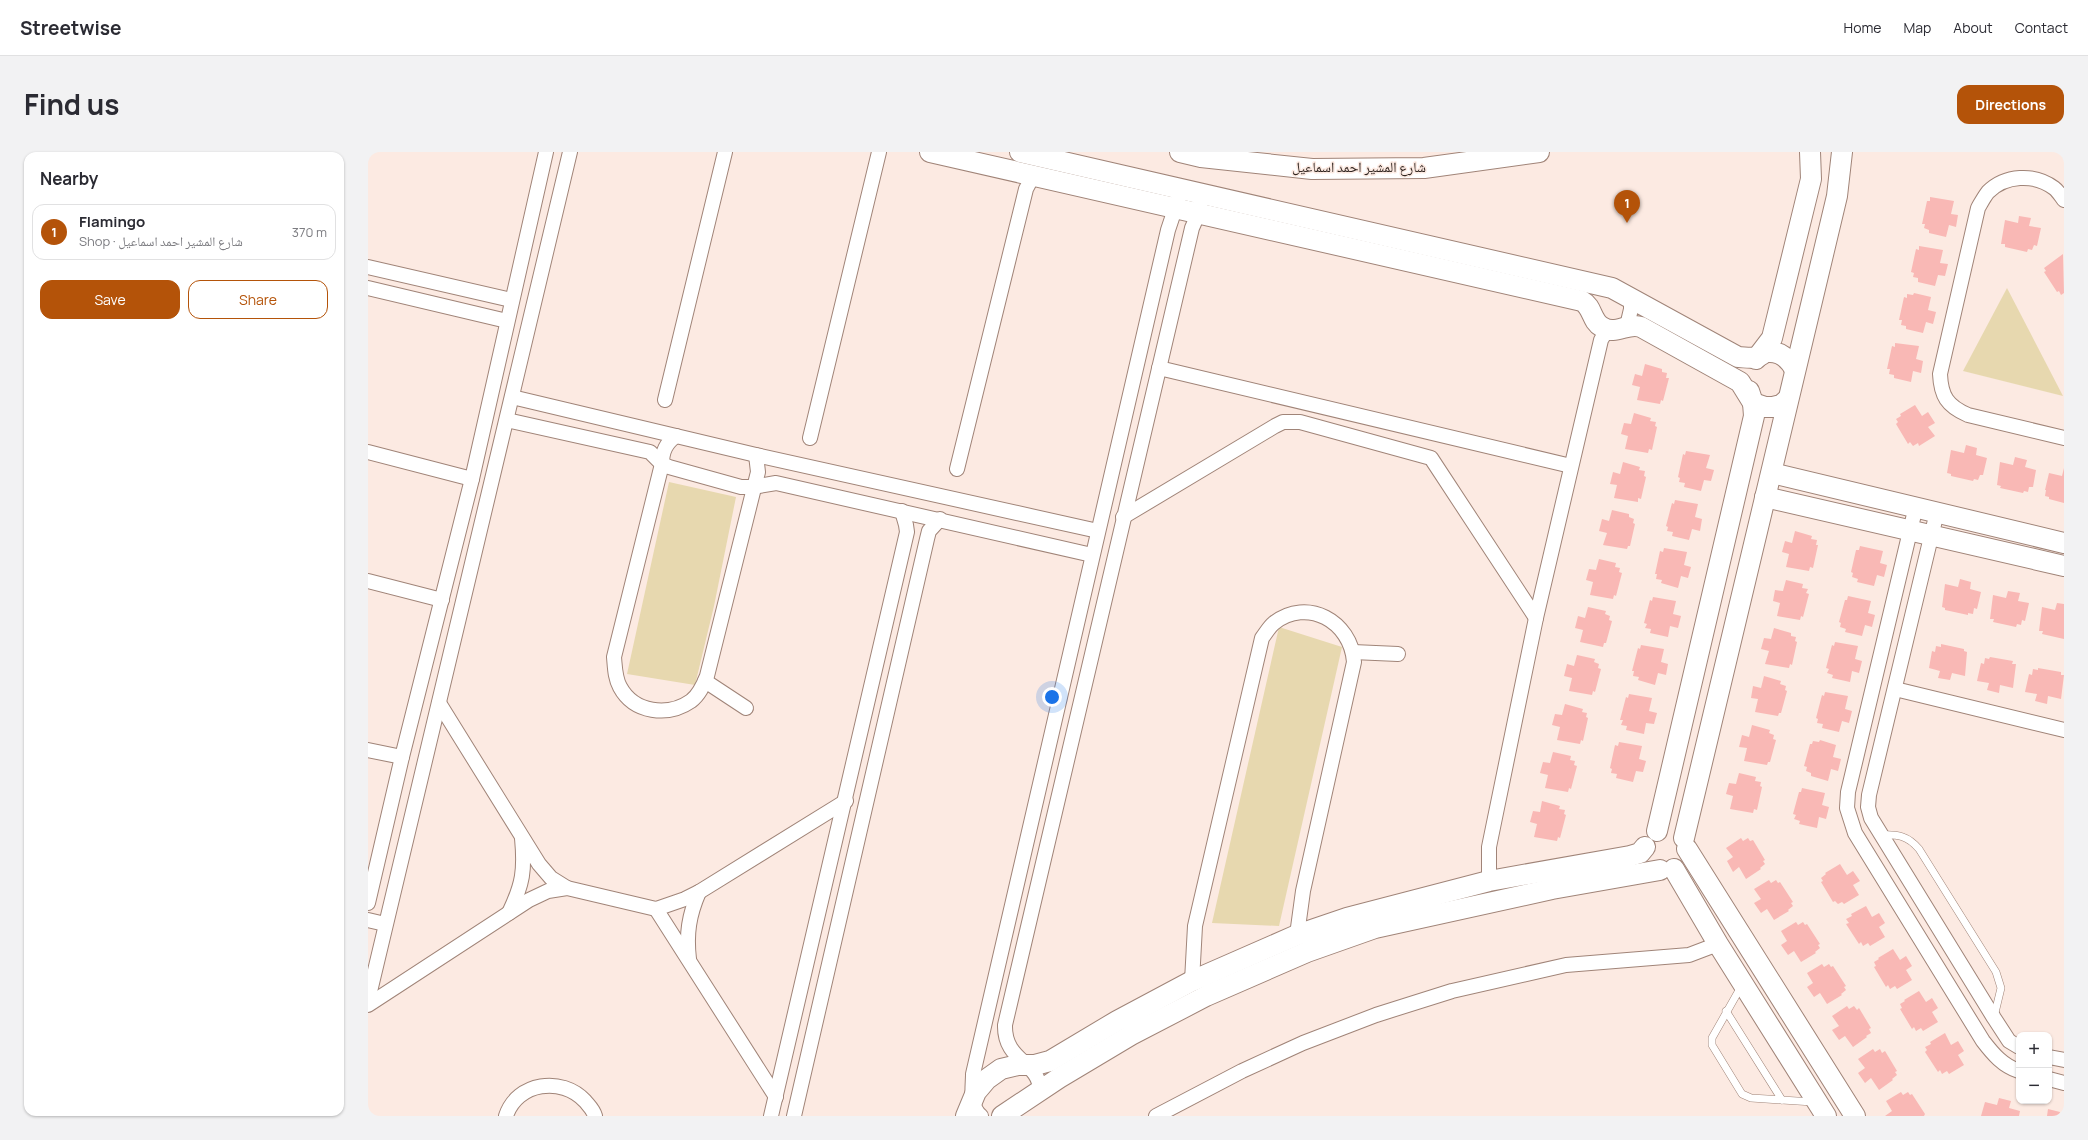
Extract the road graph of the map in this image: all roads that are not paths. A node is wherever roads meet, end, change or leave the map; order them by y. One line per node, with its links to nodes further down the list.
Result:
1 (546, 152): 20 (street)
2 (570, 152): 21 (street)
3 (725, 152): 36 (street)
4 (879, 152): 40 (street)
5 (930, 152): 13 (street)
6 (1020, 152): 17 (street)
7 (1539, 152): 12 (street, شارع المشير احمد اسماعيل)
8 (1810, 152): 14 (street)
9 (1820, 152): 14 (street)
10 (1842, 152): 15 (street)
11 (1855, 152): 15 (street)
12 (1191, 153)
13 (1034, 176): 17 (street); 46 (street)
14 (1810, 183): 15 (street); 31 (street)
15 (1838, 189): 33 (street)
16 (1202, 193): 17 (street); 19 (street); 23 (street)
17 (1178, 197): 19 (street); 49 (street)
18 (2064, 200): 41 (street)
19 (1199, 212): 27 (street); 32 (street)
20 (531, 219): 21 (street); 26 (street)
21 (553, 224): 34 (street)
22 (368, 267): 26 (street)
23 (1601, 286): 25 (street); 27 (street)
24 (368, 288): 28 (street)
25 (1631, 298): 29 (street); 31 (street)
26 (511, 300): 28 (street)
27 (1590, 308): 30 (street)
28 (507, 321): 48 (street)
29 (1627, 326): 30 (street); 37 (street)
30 (1607, 330): 45 (street)
31 (1758, 357): 33 (street); 37 (street)
32 (1159, 368): 45 (street); 50 (street)
33 (1795, 370): 35 (street)
34 (512, 397): 38 (street); 39 (street)
35 (1788, 399): 37 (street); 47 (street)
36 (665, 400)
37 (1753, 403): 77 (street)
38 (507, 420): 44 (street); 71 (street)
39 (676, 436): 43 (street); 44 (street)
40 (810, 438)
41 (2064, 438)
42 (368, 452): 48 (street)
43 (756, 455): 51 (street); 59 (street)
44 (662, 464): 51 (street); 69 (street)
45 (1572, 466): 66 (street)
46 (957, 469)
47 (1772, 473): 52 (street); 53 (street)
48 (472, 479): 65 (street)
49 (1110, 479): 50 (street); 59 (street)
50 (1131, 485): 56 (street)
51 (753, 487): 54 (street); 69 (street)
52 (1765, 497): 58 (street); 80 (street)
53 (1916, 506): 55 (street); 58 (street)
54 (902, 511): 57 (street); 76 (street)
55 (1937, 512): 60 (street); 61 (street)
56 (1124, 517): 66 (street); 108 (street)
57 (940, 520): 62 (street); 96 (street)
58 (1911, 530): 60 (street); 93 (street)
59 (1098, 531): 62 (street)
60 (1931, 535): 63 (street); 70 (street)
61 (2064, 543)
62 (1092, 555): 116 (street)
63 (2064, 566)
64 (368, 581): 65 (street)
65 (442, 600): 75 (street)
66 (1536, 618): 83 (street)
67 (1353, 652): 68 (street); 92 (street); 99 (street)
68 (1398, 654)
69 (705, 681): 72 (street)
70 (1895, 689): 73 (street); 78 (street)
71 (439, 703): 79 (street); 90 (street)
72 (746, 708)
73 (2064, 730)
74 (368, 750): 75 (street)
75 (402, 758): 86 (street)
76 (846, 801): 85 (street); 95 (street)
77 (1657, 831): 80 (street); 81 (street)
78 (1881, 835): 91 (street); 104 (lane)
79 (522, 836): 84 (street); 88 (street)
80 (1685, 844): 82 (street); 123 (street)
81 (1645, 847): 82 (street); 83 (street)
82 (1667, 870): 94 (street); 112 (street)
83 (1489, 881): 92 (street)
84 (567, 888): 87 (street); 88 (street)
85 (699, 892): 87 (street); 97 (street)
86 (368, 903)
87 (656, 909): 97 (street)
88 (507, 915): 102 (street)
89 (368, 920): 90 (street)
90 (385, 924): 98 (street)
91 (1939, 930): 93 (street); 104 (street)
92 (1297, 935): 99 (street)
93 (1921, 940): 109 (street)
94 (1718, 944): 100 (street); 122 (street)
95 (811, 949): 96 (street); 113 (street)
96 (832, 955): 120 (street)
97 (690, 962): 113 (street)
98 (371, 971): 101 (street)
99 (1192, 981): 108 (street)
100 (1743, 984): 103 (lane); 115 (street)
101 (368, 1000)
102 (368, 1005)
103 (1726, 1011): 114 (lane); 114 (lane)
104 (1994, 1018): 105 (street)
105 (2016, 1045)
106 (2052, 1057): 107 (street)
107 (2064, 1060)
108 (1025, 1065): 112 (street); 116 (street)
109 (2016, 1070)
110 (2052, 1080): 111 (street)
111 (2064, 1083)
112 (1040, 1090): 121 (street)
113 (776, 1097): 119 (street)
114 (1782, 1100): 115 (lane)
115 (1821, 1109)
116 (973, 1111)
117 (506, 1116): 118 (street)
118 (595, 1116)
119 (771, 1116)
120 (794, 1116)
121 (1002, 1116)
122 (1156, 1116)
123 (1855, 1116)

